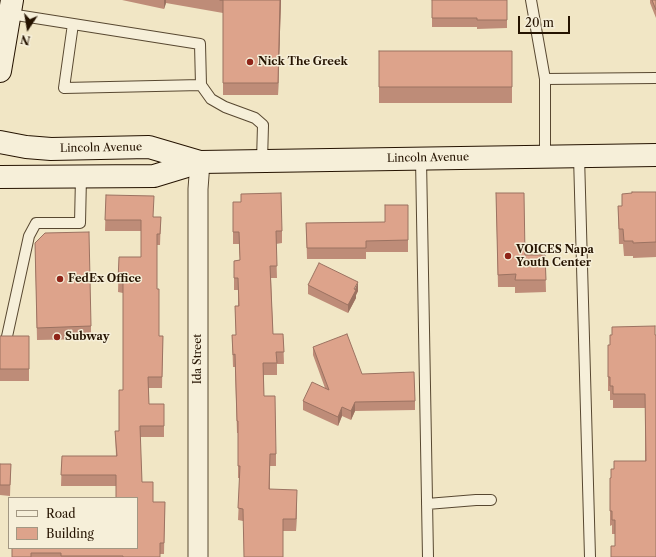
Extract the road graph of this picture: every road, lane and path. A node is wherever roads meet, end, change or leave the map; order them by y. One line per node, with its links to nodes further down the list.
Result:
1 (531, 0): 6 (lane)
2 (11, 7): 3 (lane); 4 (main road)
3 (73, 24): 7 (lane); 7 (lane)
4 (0, 71)
5 (656, 78): 6 (lane)
6 (545, 79): 11 (lane)
7 (201, 85): 13 (lane)
8 (0, 142): 14 (main road, Lincoln Avenue)
9 (656, 155): 10 (main road, Lincoln Avenue)
10 (579, 156): 11 (main road, Lincoln Avenue); 22 (lane)
11 (546, 157): 12 (main road, Lincoln Avenue)
12 (421, 159): 13 (main road, Lincoln Avenue); 19 (lane)
13 (262, 161): 14 (main road, Lincoln Avenue)
14 (200, 162): 16 (main road, Lincoln Avenue); 20 (street, Ida Street)
15 (0, 177): 16 (main road, Lincoln Avenue)
16 (80, 177): 17 (lane)
17 (0, 342)
18 (490, 500): 19 (lane)
19 (427, 504): 21 (lane)
20 (198, 557)
21 (428, 557)
22 (590, 557)

